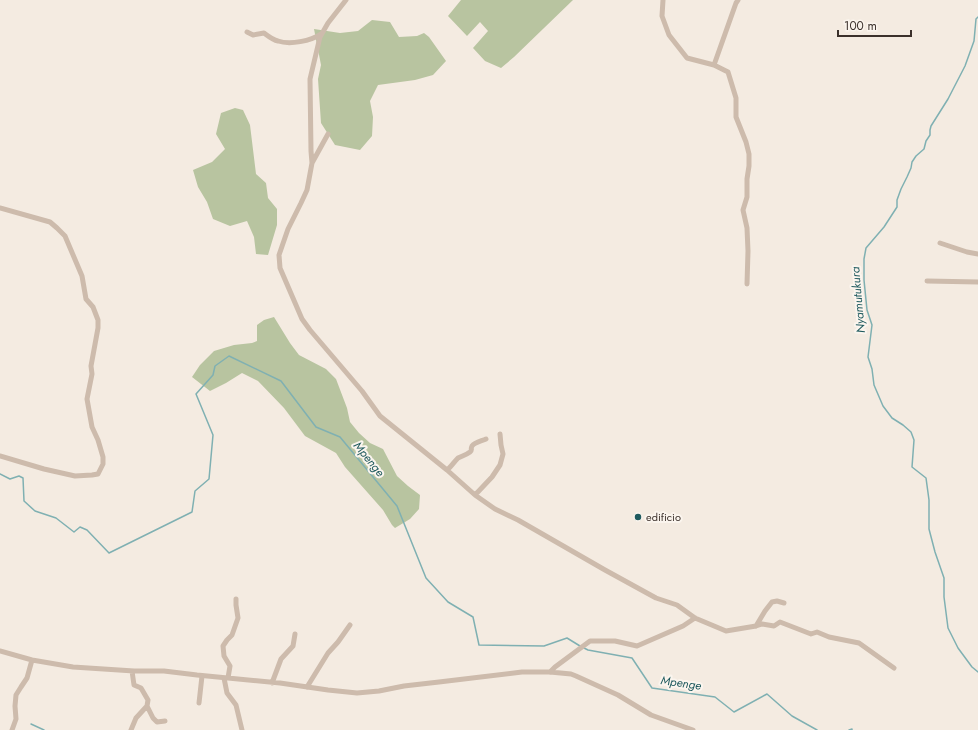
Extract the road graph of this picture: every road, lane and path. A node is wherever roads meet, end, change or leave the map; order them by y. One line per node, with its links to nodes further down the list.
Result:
1 (346, 0): 5 (street)
2 (663, 0): 6 (street)
3 (738, 0): 6 (street)
4 (247, 32): 5 (street)
5 (322, 33): 8 (street)
6 (714, 65): 14 (street)
7 (328, 134): 8 (street)
8 (312, 163): 18 (street)
9 (0, 208): 17 (street)
10 (940, 243): 11 (street)
11 (978, 254)
12 (927, 281): 13 (street)
13 (978, 282)
14 (747, 284)
15 (500, 434): 19 (street)
16 (486, 439): 18 (street)
17 (0, 456)
18 (447, 470): 19 (street)
19 (475, 495): 22 (street)
20 (236, 599): 32 (street)
21 (784, 603): 24 (street)
22 (695, 618): 24 (street); 30 (street)
23 (350, 625): 34 (street)
24 (756, 626): 28 (street)
25 (296, 634): 33 (street)
26 (0, 651): 27 (street)
27 (32, 660): 29 (street); 38 (street)
28 (894, 668)
29 (132, 671): 31 (street); 36 (street)
30 (550, 672): 34 (street); 41 (street)
31 (202, 676): 32 (street); 35 (street)
32 (226, 678): 33 (street); 40 (street)
33 (272, 683): 34 (street)
34 (307, 687)
35 (199, 703)
36 (147, 706): 37 (street); 39 (street)
37 (165, 721)
38 (12, 730)
39 (131, 730)
40 (242, 730)
41 (693, 730)

